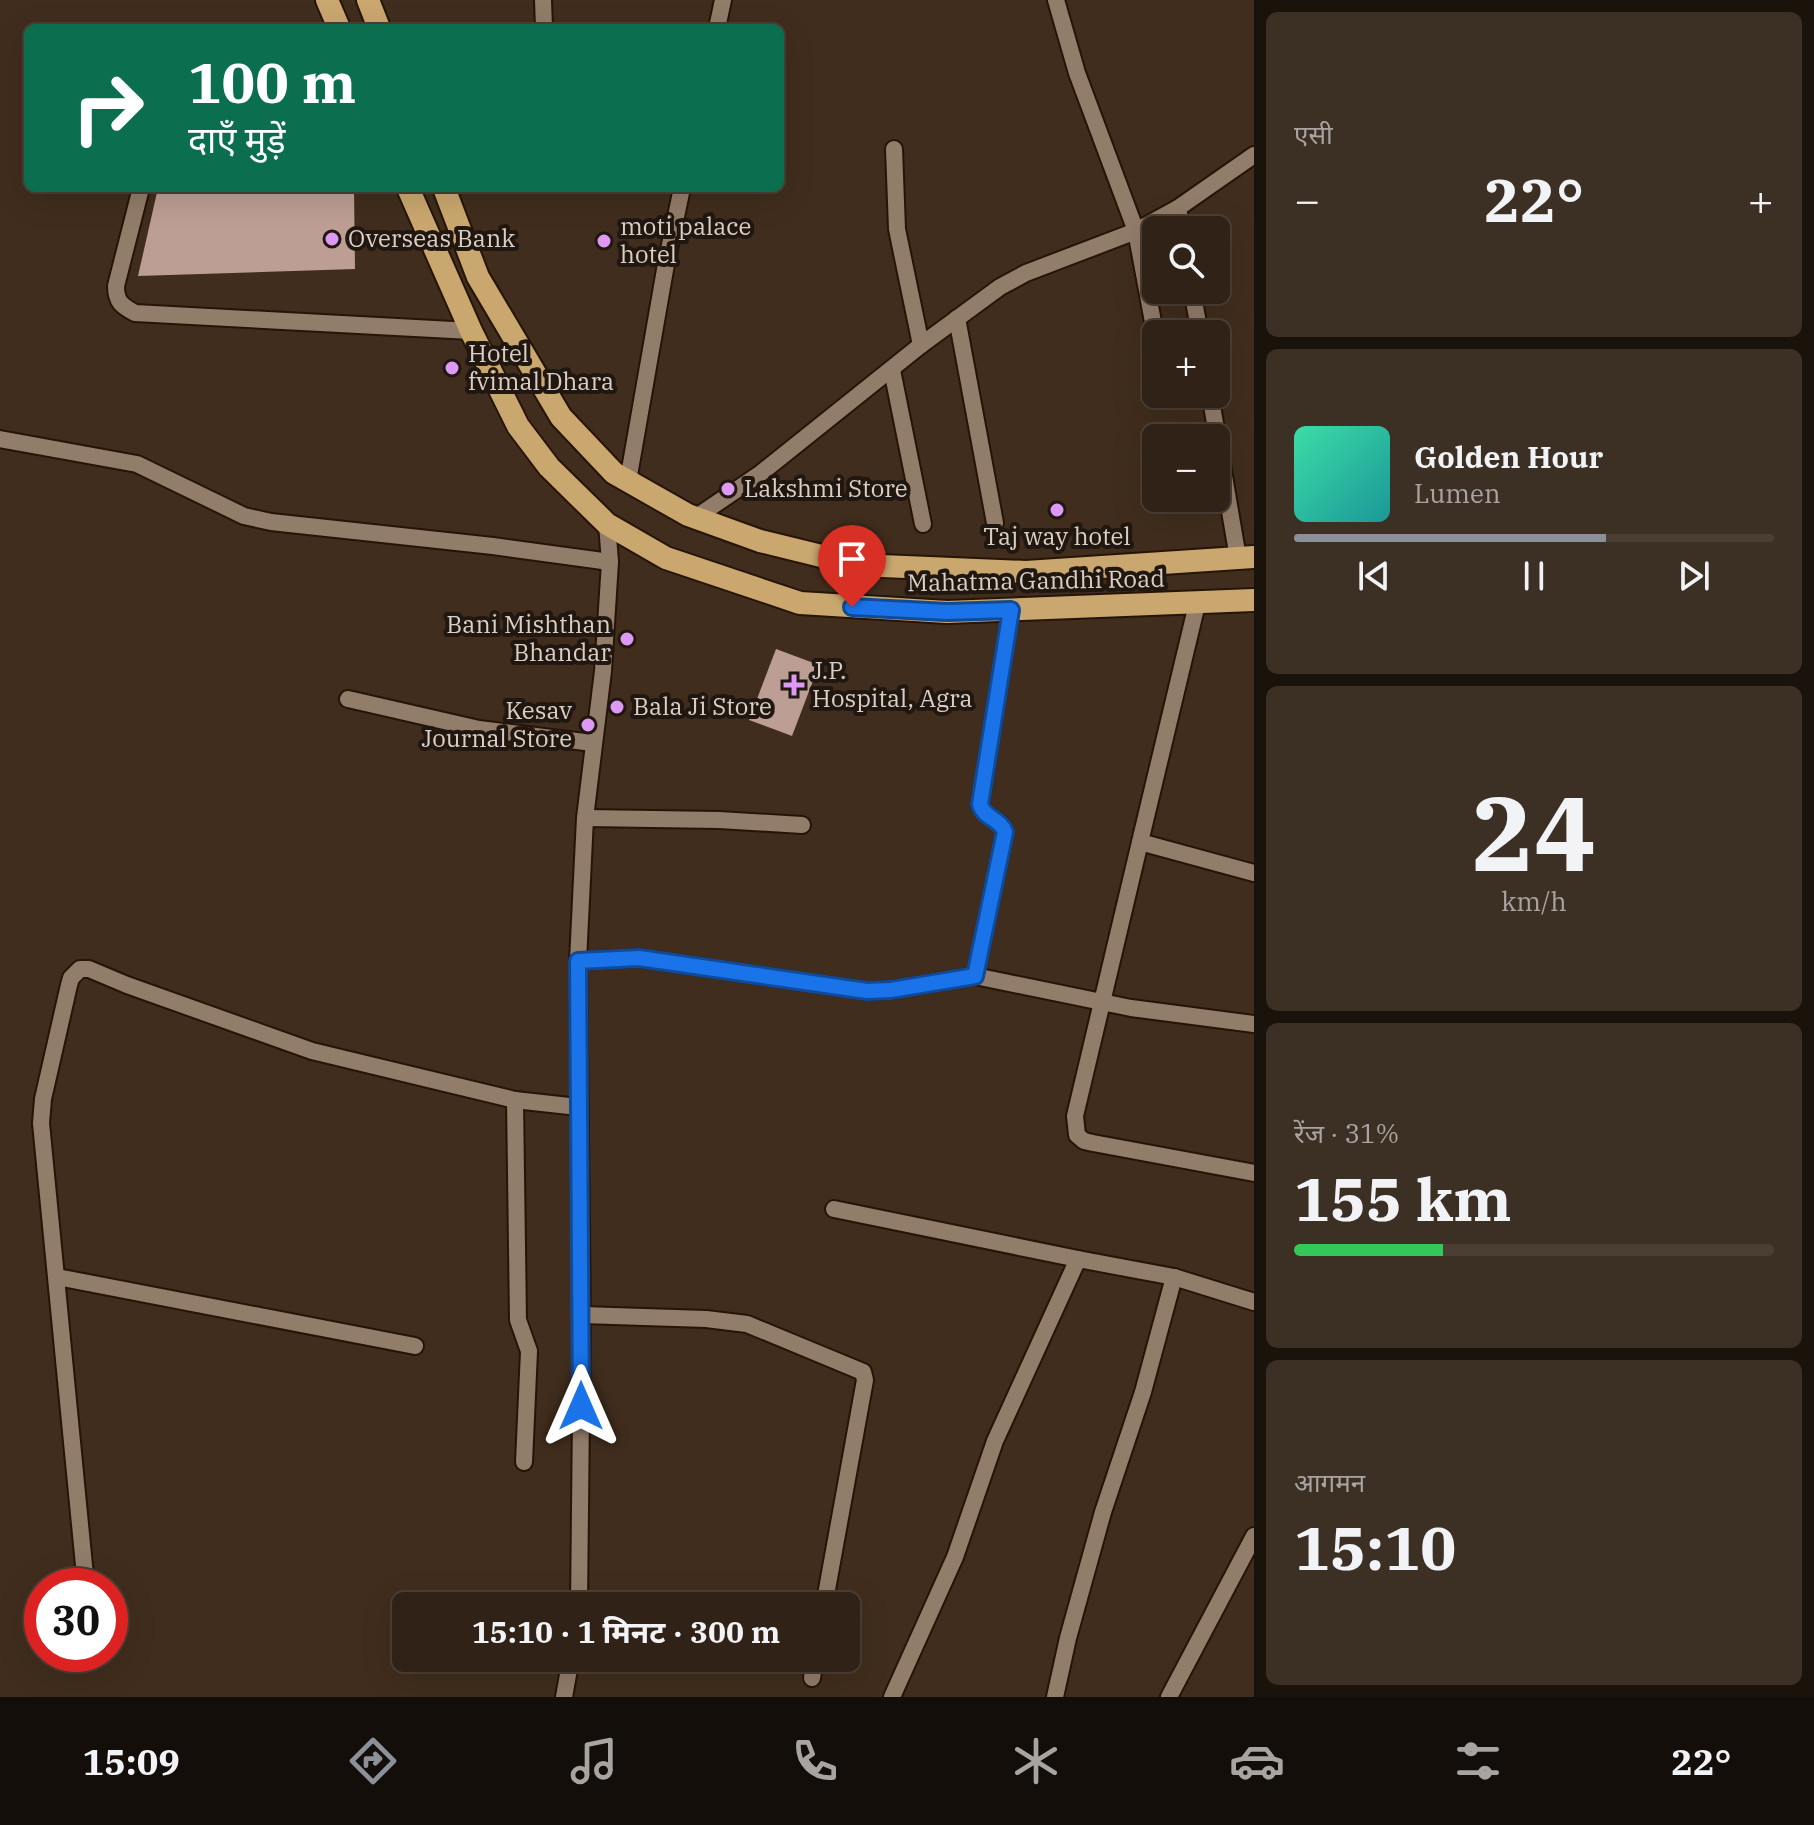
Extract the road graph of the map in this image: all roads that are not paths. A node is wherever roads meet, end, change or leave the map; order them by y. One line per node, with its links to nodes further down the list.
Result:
1 (327, 0): 6 (highway)
2 (368, 0): 7 (highway)
3 (543, 0): 8 (street)
4 (723, 0): 9 (street)
5 (1056, 0): 18 (street)
6 (337, 24)
7 (377, 24)
8 (544, 24)
9 (718, 24)
10 (894, 149): 22 (street)
11 (1252, 160): 16 (street)
12 (140, 192): 21 (street)
13 (410, 192): 21 (highway, Mahatma Gandhi Road)
14 (446, 192): 26 (highway, Mahatma Gandhi Road)
15 (681, 192): 26 (street)
16 (1178, 208): 17 (street); 18 (street)
17 (1179, 216)
18 (1136, 231): 19 (street); 20 (street)
19 (957, 318): 22 (street); 28 (street)
20 (1153, 320)
21 (471, 331): 29 (highway, Mahatma Gandhi Road)
22 (921, 345): 23 (street)
23 (892, 370): 27 (street); 30 (street)
24 (1213, 408): 31 (street)
25 (0, 439): 32 (street)
26 (628, 481): 27 (highway, Mahatma Gandhi Road)
27 (695, 518): 31 (highway, Mahatma Gandhi Road)
28 (995, 523)
29 (607, 524): 32 (street); 35 (highway, Mahatma Gandhi Road)
30 (923, 524)
31 (1246, 558)
32 (610, 562): 37 (street)
33 (1254, 600): 34 (highway, Mahatma Gandhi Road)
34 (1197, 604): 35 (highway, Mahatma Gandhi Road); 40 (street)
35 (1011, 610): 43 (street)
36 (348, 699): 37 (street)
37 (593, 743): 38 (street)
38 (585, 818): 39 (street); 42 (street)
39 (802, 825)
40 (1140, 842): 41 (street); 44 (street)
41 (1254, 873)
42 (578, 961): 43 (street); 47 (street)
43 (975, 976): 44 (street)
44 (1104, 1002): 45 (street); 48 (street)
45 (1254, 1024)
46 (515, 1100): 47 (street); 51 (street); 56 (street)
47 (578, 1107): 54 (street)
48 (1254, 1173)
49 (834, 1209): 50 (street)
50 (1078, 1259): 52 (street); 65 (street)
51 (57, 1277): 55 (street); 58 (street)
52 (1174, 1277): 53 (street); 66 (street)
53 (1254, 1302)
54 (582, 1315): 59 (street); 60 (street)
55 (415, 1346)
56 (524, 1462)
57 (1254, 1536): 67 (street)
58 (84, 1568)
59 (579, 1592)
60 (827, 1592)
61 (568, 1672): 64 (street)
62 (813, 1672): 63 (street)
63 (812, 1678)
64 (564, 1697)
65 (892, 1697)
66 (1055, 1697)
67 (1169, 1697)

